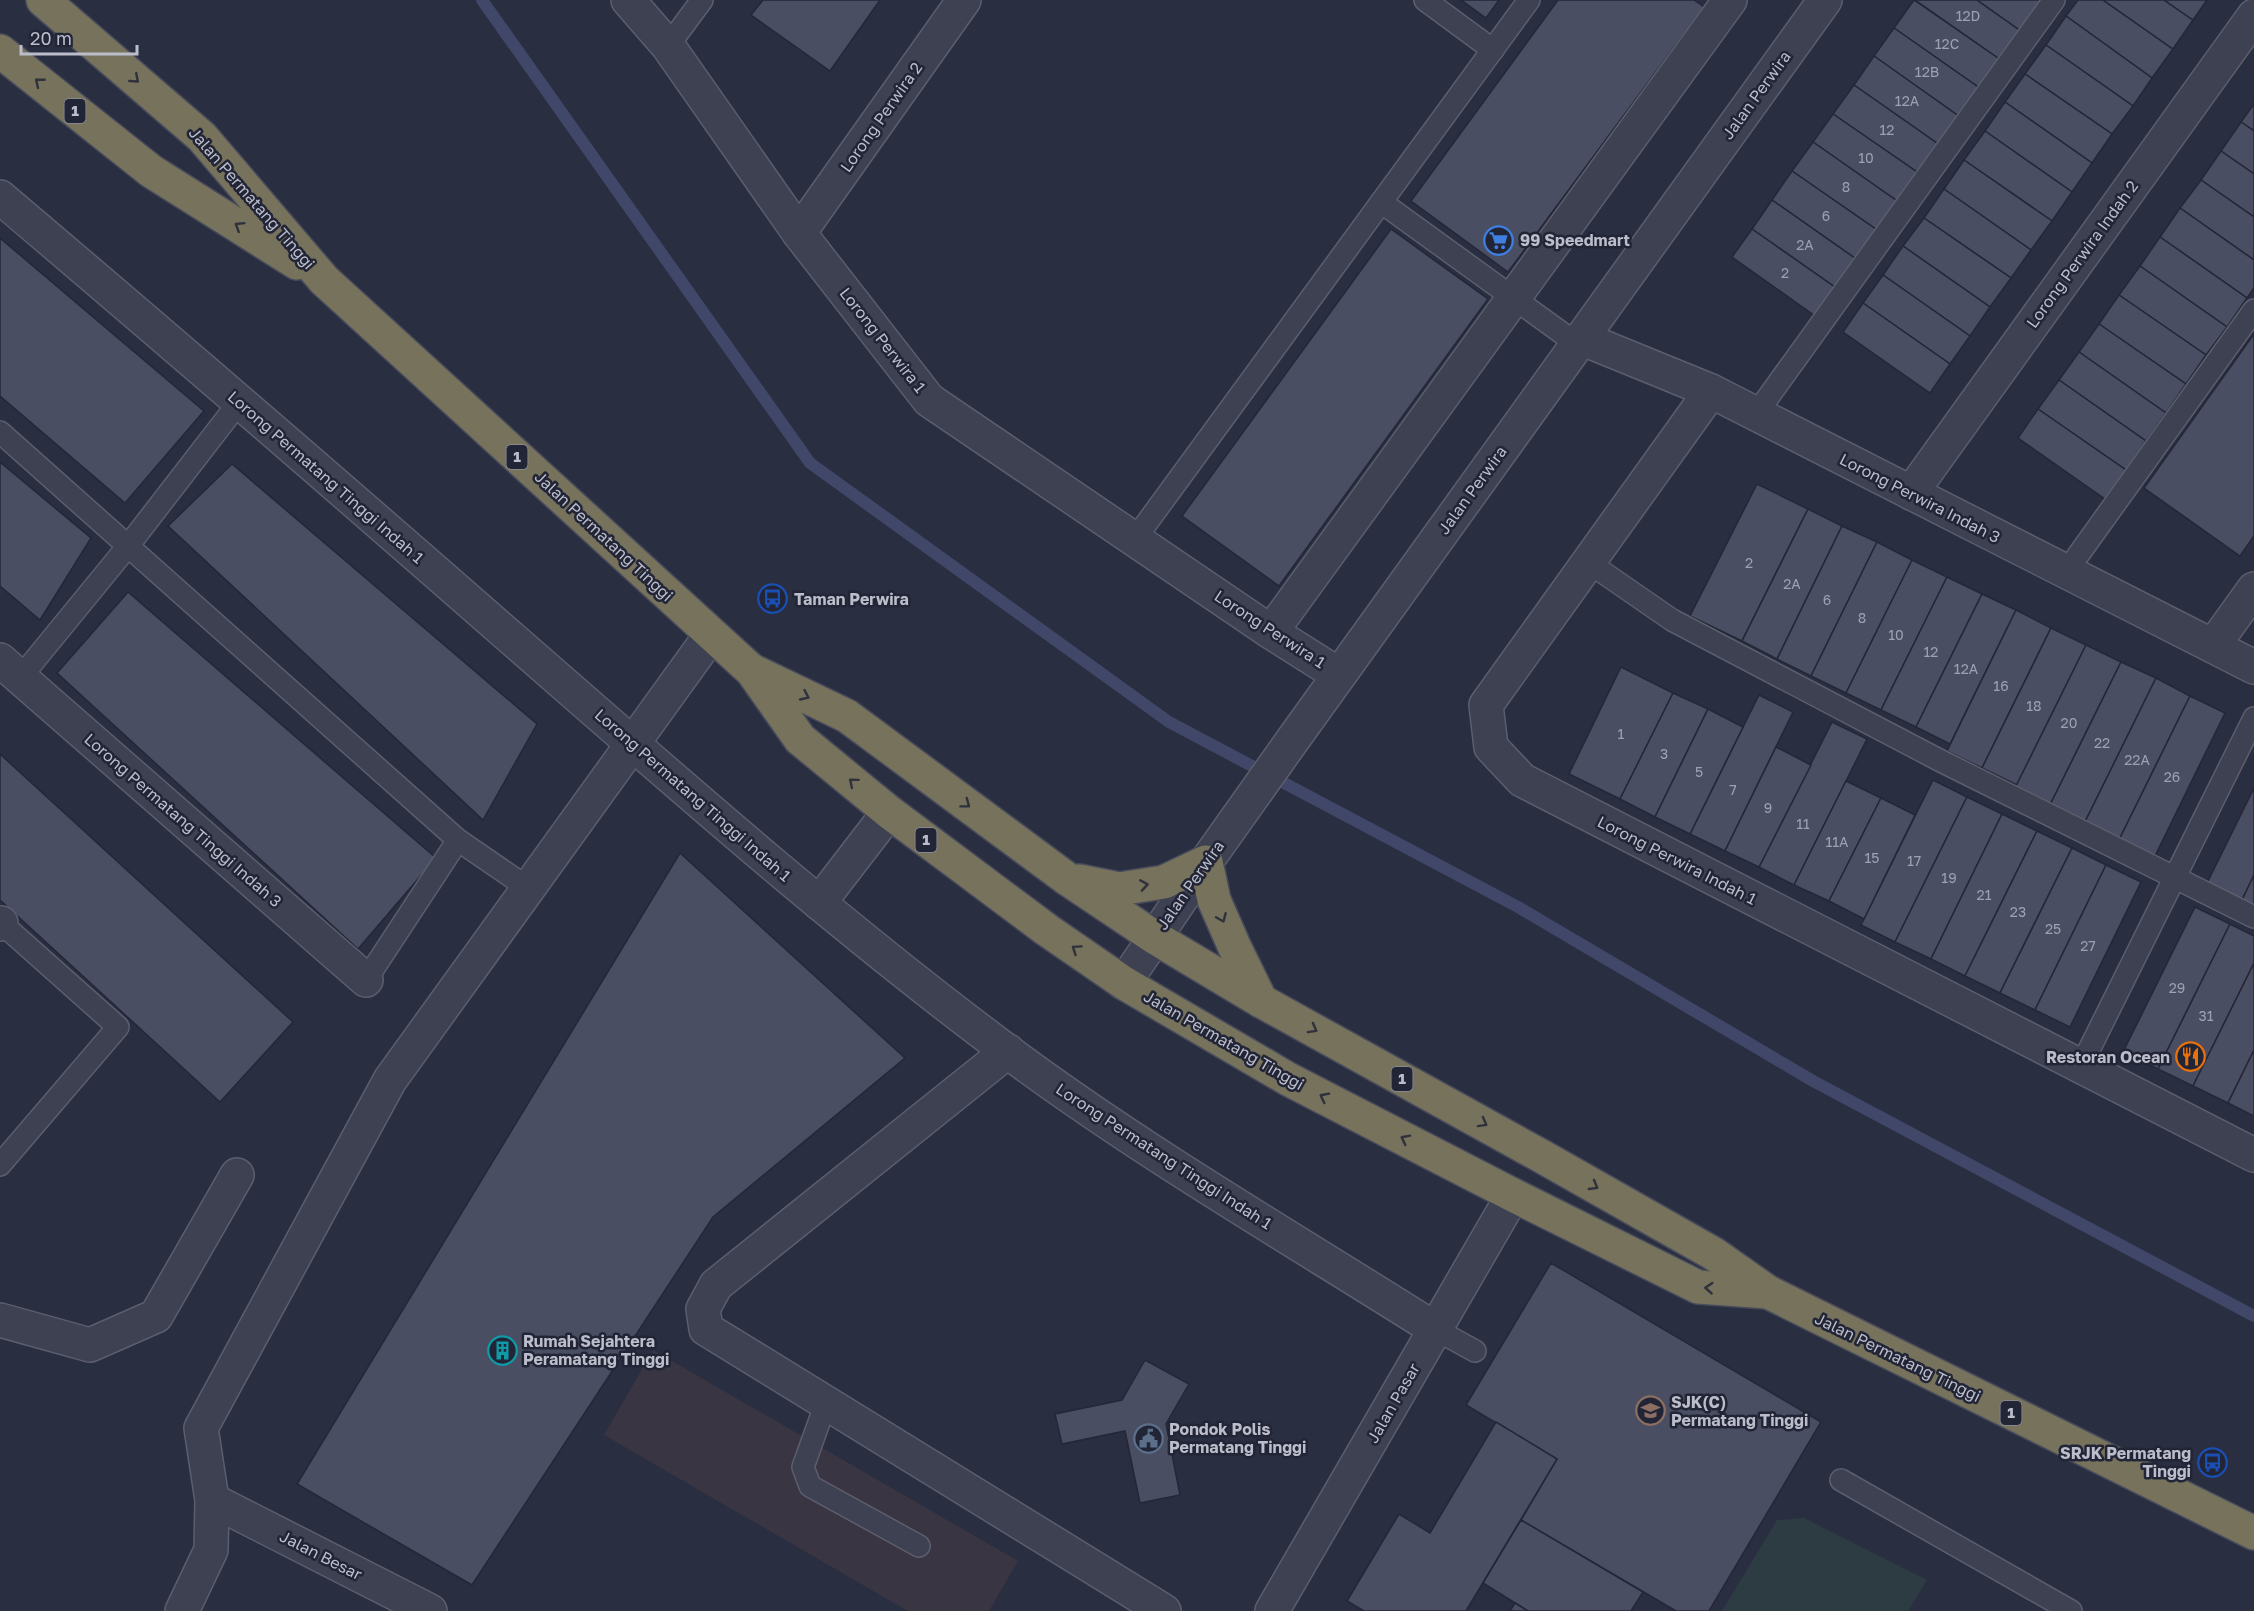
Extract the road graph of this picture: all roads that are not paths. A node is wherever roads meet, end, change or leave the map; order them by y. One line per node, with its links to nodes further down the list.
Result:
1 (43, 0): 17 (highway, Jalan Permatang Tinggi / 1, one-way to 17)
2 (628, 0): 11 (street, Lorong Perwira 1)
3 (702, 0): 11 (lane)
4 (964, 0): 16 (street, Lorong Perwira 2)
5 (1425, 0): 12 (lane)
6 (1529, 0): 12 (lane)
7 (1730, 0): 18 (street)
8 (2054, 0): 23 (lane)
9 (1819, 2): 20 (street, Jalan Perwira)
10 (2254, 16): 25 (street, Lorong Perwira Indah 2)
11 (668, 46): 16 (street, Lorong Perwira 1)
12 (1493, 50): 15 (lane)
13 (0, 51): 17 (highway, Jalan Permatang Tinggi / 1, one-way to 13)
14 (0, 197): 22 (street, Lorong Permatang Tinggi Indah 1)
15 (1381, 202): 18 (lane); 26 (lane)
16 (799, 233): 26 (street, Lorong Perwira 1)
17 (324, 280): 32 (highway, Jalan Permatang Tinggi / 1)
18 (1514, 297): 20 (lane); 31 (street)
19 (2254, 310): 29 (lane)
20 (1579, 341): 21 (street, Lorong Perwira Indah 3); 37 (street, Jalan Perwira)
21 (1711, 391): 23 (street, Lorong Perwira Indah 3); 28 (street, Lorong Perwira Indah 1)
22 (240, 401): 27 (lane); 39 (street, Lorong Permatang Tinggi Indah 1)
23 (1756, 414): 25 (street, Lorong Perwira Indah 3)
24 (0, 432): 27 (lane)
25 (1911, 493): 29 (street, Lorong Perwira Indah 3)
26 (1135, 539): 31 (street, Lorong Perwira 1)
27 (128, 546): 35 (lane); 41 (lane)
28 (1588, 562): 43 (lane); 54 (street, Lorong Perwira Indah 1)
29 (2066, 572): 33 (street, Lorong Perwira Indah 3)
30 (2254, 589): 33 (street)
31 (1271, 632): 37 (street, Lorong Perwira 1)
32 (711, 635): 36 (highway, Jalan Permatang Tinggi / 1); 39 (street)
33 (2213, 646): 34 (street, Lorong Perwira Indah 3)
34 (2254, 667)
35 (10, 669): 50 (street, Lorong Permatang Tinggi Indah 3)
36 (752, 670): 40 (highway, Jalan Permatang Tinggi / 1, one-way to 36); 44 (highway, Jalan Permatang Tinggi / 1, one-way to 44)
37 (1339, 675): 42 (street, Jalan Perwira)
38 (2254, 718): 43 (lane)
39 (632, 743): 45 (street); 46 (street, Lorong Permatang Tinggi Indah 1)
40 (889, 812): 46 (street); 51 (highway, Jalan Permatang Tinggi / 1, one-way to 40)
41 (458, 840): 45 (lane); 50 (lane)
42 (1206, 862): 44 (highway, one-way to 42); 49 (street, Jalan Perwira); 52 (highway, one-way to 52)
43 (2175, 877): 47 (lane); 54 (lane)
44 (1066, 878): 49 (highway, Jalan Permatang Tinggi / 1)
45 (528, 888): 65 (street)
46 (819, 903): 53 (street, Lorong Permatang Tinggi Indah 1)
47 (2254, 917)
48 (0, 923): 56 (lane)
49 (1154, 937): 51 (street, Jalan Perwira); 52 (highway, Jalan Permatang Tinggi / 1)
50 (366, 980)
51 (1124, 982): 58 (highway, Jalan Permatang Tinggi / 1, one-way to 51)
52 (1261, 1001): 59 (highway, Jalan Permatang Tinggi / 1, one-way to 59)
53 (1008, 1051): 61 (street, Lorong Permatang Tinggi Indah 1); 63 (street)
54 (2081, 1066): 55 (street, Lorong Perwira Indah 1)
55 (2254, 1155)
56 (0, 1165)
57 (237, 1175): 60 (street)
58 (1513, 1195): 59 (highway, Jalan Permatang Tinggi / 1, one-way to 58); 61 (street, Jalan Pasar)
59 (1768, 1292): 66 (highway, Jalan Permatang Tinggi / 1)
60 (0, 1320)
61 (1436, 1329): 62 (lane); 71 (street, Jalan Pasar)
62 (1475, 1351)
63 (826, 1403): 67 (lane); 70 (street)
64 (1842, 1480): 72 (lane)
65 (212, 1500): 68 (street); 69 (street, Jalan Besar)
66 (2254, 1533)
67 (920, 1546)
68 (182, 1611)
69 (430, 1611)
70 (1164, 1611)
71 (1272, 1611)
72 (2071, 1611)

